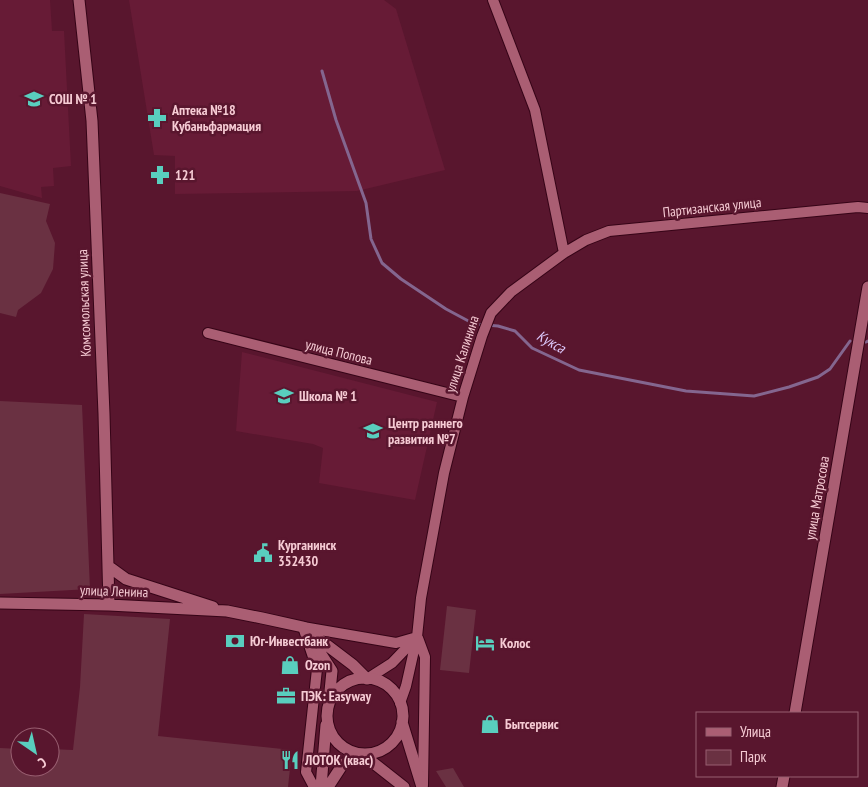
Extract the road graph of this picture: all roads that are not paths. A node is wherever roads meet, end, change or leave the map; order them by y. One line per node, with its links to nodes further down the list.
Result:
1 (79, 0): 8 (street, Комсомольская улица)
2 (492, 0): 4 (street)
3 (868, 208): 4 (street, Партизанская улица)
4 (564, 253): 7 (street, улица Калинина)
5 (868, 287): 17 (street, улица Матросова)
6 (208, 333): 7 (street, улица Попова)
7 (464, 397): 13 (street, улица Калинина)
8 (108, 566): 10 (street, Комсомольская улица); 11 (street, улица Ленина)
9 (0, 603): 10 (street, улица Ленина)
10 (109, 605): 11 (street, улица Ленина)
11 (227, 612): 12 (street, улица Ленина)
12 (303, 627): 13 (street, улица Ленина); 14 (street, улица Ленина); 16 (street); 20 (street)
13 (417, 637): 14 (street); 15 (street, улица Калинина); 24 (street, улица Калинина)
14 (367, 679): 15 (street); 16 (street)
15 (400, 703): 18 (street)
16 (327, 711): 19 (street); 21 (street)
17 (795, 712)
18 (402, 722): 19 (street); 24 (street)
19 (362, 754): 22 (street); 23 (street)
20 (314, 787)
21 (321, 787)
22 (328, 787)
23 (404, 787)
24 (423, 787)

